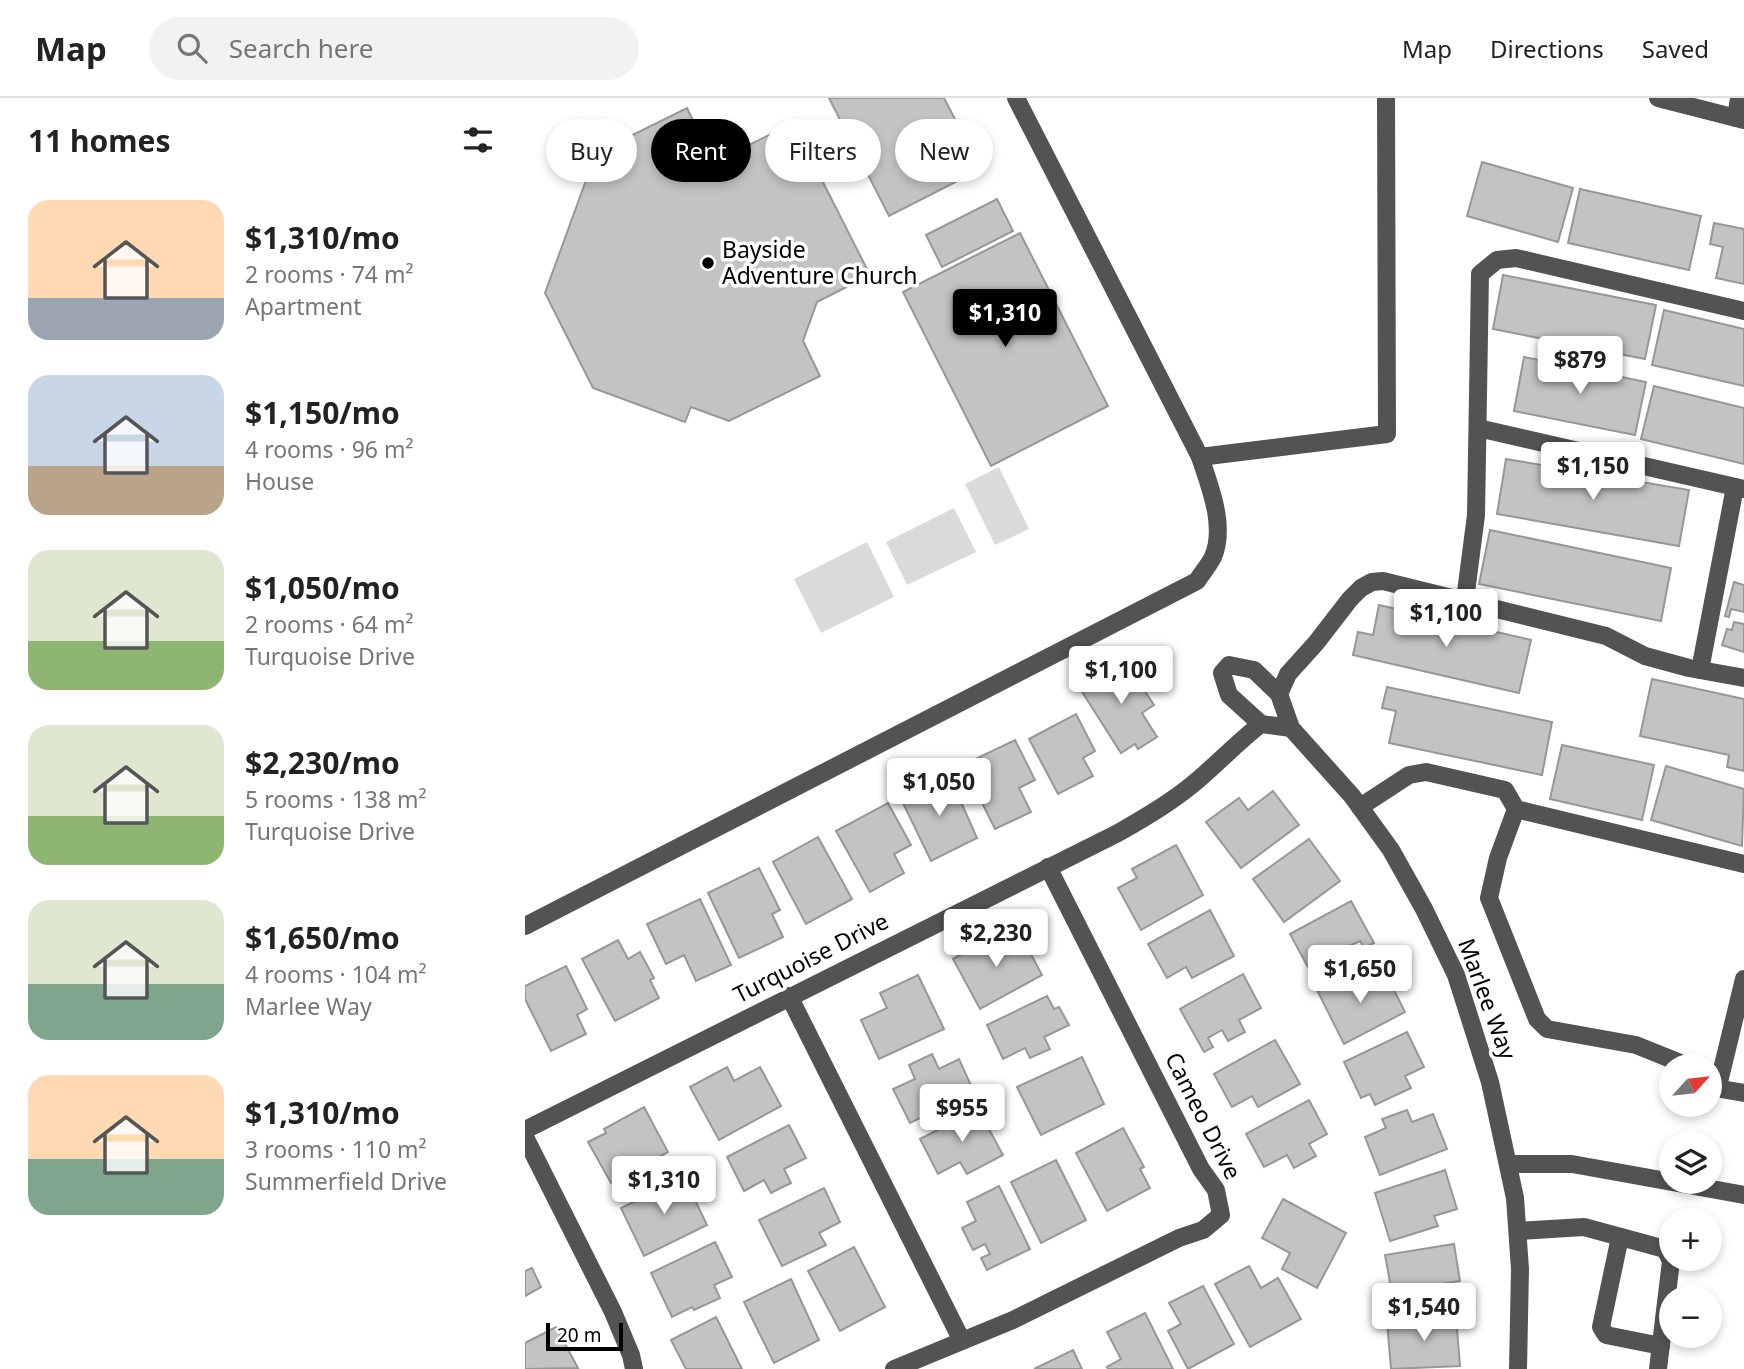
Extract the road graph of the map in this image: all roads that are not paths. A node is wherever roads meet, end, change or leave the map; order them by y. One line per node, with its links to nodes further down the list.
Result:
1 (1016, 98): 8 (street)
2 (1386, 98): 8 (street)
3 (1658, 98): 5 (street)
4 (1739, 98): 5 (street)
5 (1740, 119)
6 (1744, 311): 7 (street)
7 (1478, 428): 9 (street); 10 (street)
8 (1200, 457): 20 (street)
9 (1739, 488): 11 (street)
10 (1465, 600): 11 (street); 13 (street)
11 (1700, 670): 12 (street)
12 (1744, 678)
13 (1279, 694): 14 (street); 15 (street, Marlee Way)
14 (1261, 724): 15 (street); 19 (street, Turquoise Drive)
15 (1291, 728): 16 (street, Marlee Way)
16 (1360, 807): 17 (street); 29 (street, Marlee Way)
17 (1516, 809): 18 (street); 23 (street)
18 (1744, 864)
19 (1048, 867): 22 (street, Turquoise Drive); 34 (street, Cameo Drive)
20 (525, 926)
21 (1744, 979): 24 (street)
22 (789, 996): 27 (street, Turquoise Drive); 34 (street)
23 (1659, 1054)
24 (1722, 1055)
25 (1722, 1086): 26 (street)
26 (1744, 1093)
27 (525, 1130)
28 (525, 1137): 37 (street)
29 (1509, 1164): 30 (street); 31 (street, Marlee Way)
30 (1744, 1195)
31 (1518, 1231): 32 (street); 39 (street, Marlee Way)
32 (1620, 1237): 33 (street); 35 (street)
33 (1668, 1285)
34 (962, 1341): 38 (street, Cameo Drive)
35 (1659, 1346)
36 (1661, 1348): 40 (street)
37 (634, 1369)
38 (894, 1369)
39 (1518, 1369)
40 (1658, 1369)

